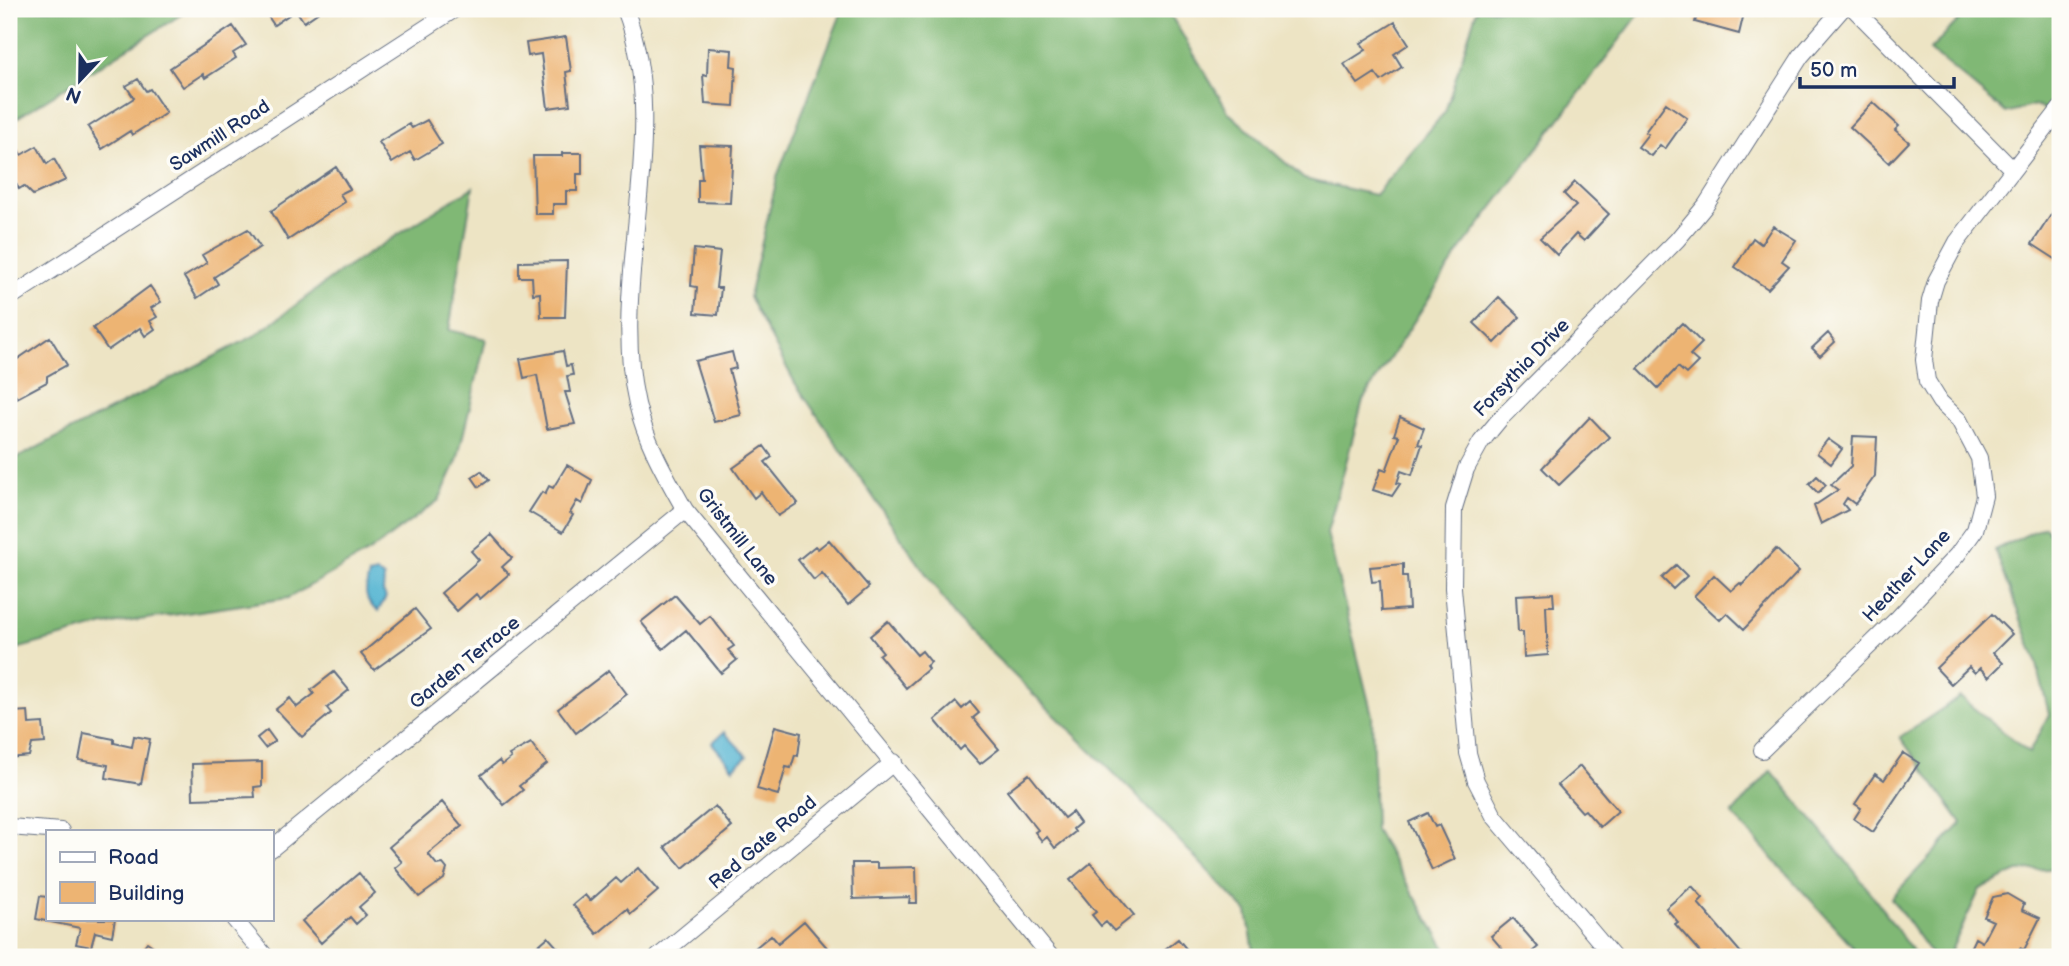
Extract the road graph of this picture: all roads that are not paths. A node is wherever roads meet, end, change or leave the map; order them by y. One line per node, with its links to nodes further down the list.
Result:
1 (455, 9): 7 (street, Sawmill Road)
2 (625, 9): 8 (street, Gristmill Lane)
3 (1842, 9): 18 (street, Forsythia Drive)
4 (1854, 9): 6 (street)
5 (2060, 108): 6 (street, Heather Lane)
6 (2011, 168): 9 (street, Heather Lane)
7 (9, 298)
8 (685, 510): 10 (street, Gristmill Lane); 13 (street, Garden Terrace)
9 (1762, 750)
10 (894, 762): 16 (street, Red Gate Road); 17 (street, Gristmill Lane)
11 (9, 827): 12 (street)
12 (48, 830)
13 (273, 847)
14 (235, 920): 15 (street)
15 (266, 957)
16 (658, 957)
17 (1051, 957)
18 (1613, 957)

